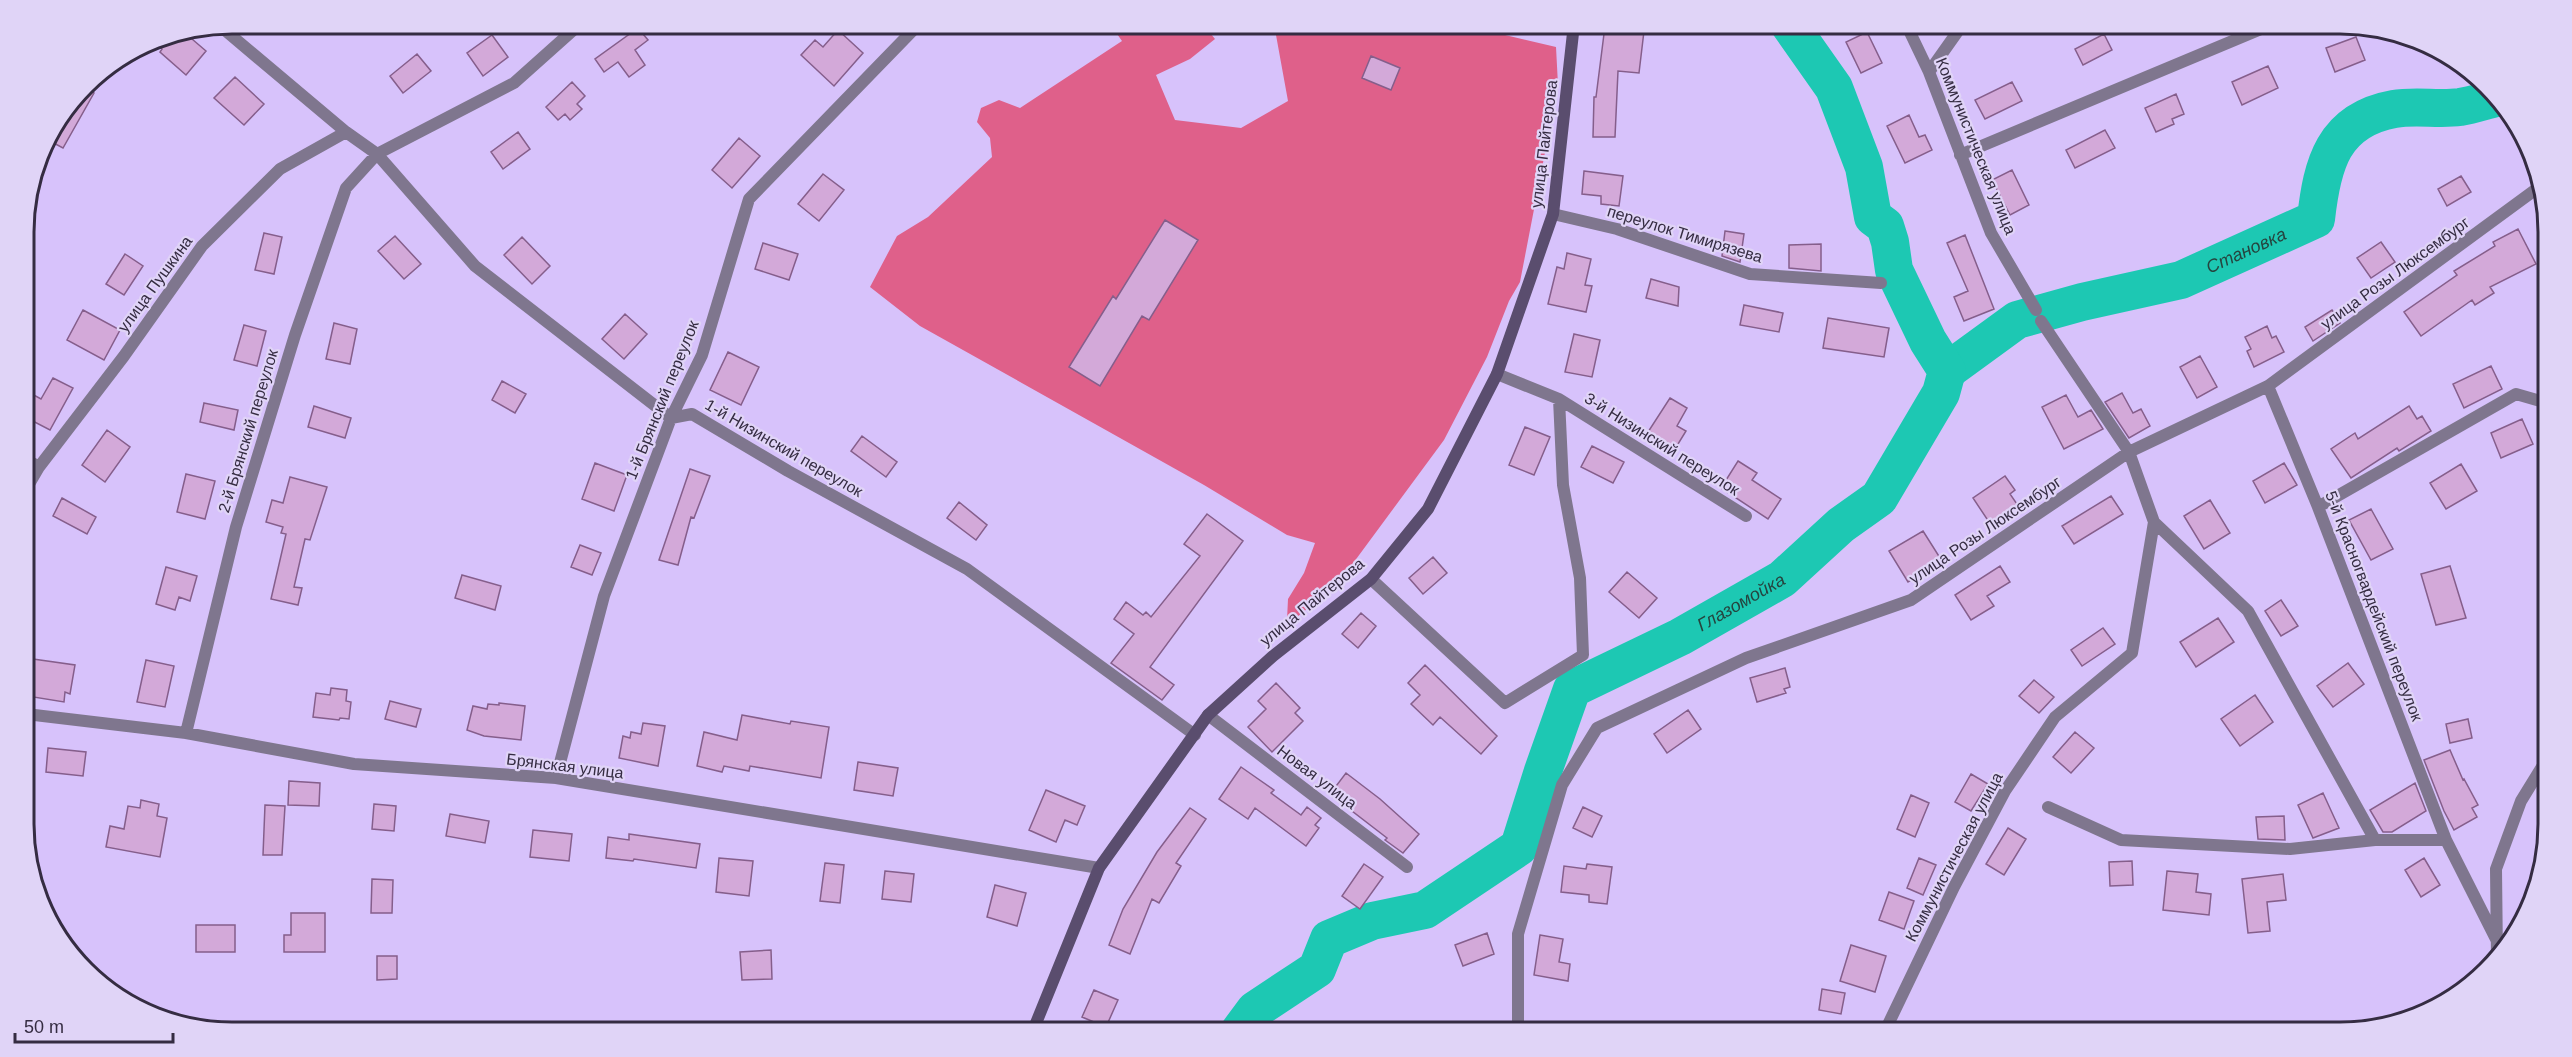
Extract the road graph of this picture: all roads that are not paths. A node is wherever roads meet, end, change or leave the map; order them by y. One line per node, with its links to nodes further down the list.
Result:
1 (230, 34): 9 (street)
2 (569, 34): 10 (street)
3 (909, 34): 19 (street, 1-й Брянский переулок)
4 (1573, 34): 13 (main road, улица Пайтерова)
5 (1911, 34): 8 (street, Коммунистическая улица)
6 (1956, 34): 8 (street)
7 (2249, 34): 11 (street)
8 (1929, 72): 11 (street, Коммунистическая улица)
9 (346, 132): 10 (street); 22 (street, улица Пушкина)
10 (377, 154): 19 (street); 30 (street, 2-й Брянский переулок)
11 (1960, 155): 20 (street, Коммунистическая улица)
12 (2533, 191): 16 (street, улица Розы Люксембург)
13 (1553, 214): 14 (street, переулок Тимирязева); 15 (main road, улица Пайтерова)
14 (1881, 283)
15 (1497, 374): 17 (street, 3-й Низинский переулок); 27 (main road, улица Пайтерова)
16 (2268, 386): 20 (street, улица Розы Люксембург); 24 (street, 5-й Красногвардейский переулок)
17 (1559, 399): 25 (street, 3-й Низинский переулок); 27 (street, 3-й Низинский переулок)
18 (2538, 400): 24 (street)
19 (671, 418): 31 (street, 1-й Низинский переулок); 33 (street, 1-й Брянский переулок)
20 (2129, 452): 26 (street, Коммунистическая улица); 42 (street, улица Розы Люксембург)
21 (35, 464): 22 (street)
22 (39, 467): 23 (street, улица Пушкина)
23 (35, 475)
24 (2318, 507): 36 (street, 5-й Красногвардейский переулок)
25 (1746, 516)
26 (2154, 522): 35 (street, Коммунистическая улица); 43 (street, Коммунистическая улица)
27 (1371, 579): 29 (main road, улица Пайтерова)
28 (34, 715): 30 (street, Брянская улица)
29 (1208, 715): 31 (main road, улица Пайтерова); 37 (street, Новая улица)
30 (186, 733): 33 (street, Брянская улица)
31 (1195, 735): 38 (main road, улица Пайтерова)
32 (2538, 773): 39 (street)
33 (556, 778): 38 (street, Брянская улица)
34 (2048, 807): 35 (street)
35 (2375, 840): 36 (street)
36 (2446, 840): 39 (street, 5-й Красногвардейский переулок)
37 (1407, 867)
38 (1099, 868): 41 (main road, улица Пайтерова)
39 (2497, 941): 40 (street)
40 (2497, 945)
41 (1036, 1022)
42 (1518, 1022)
43 (1889, 1022)

